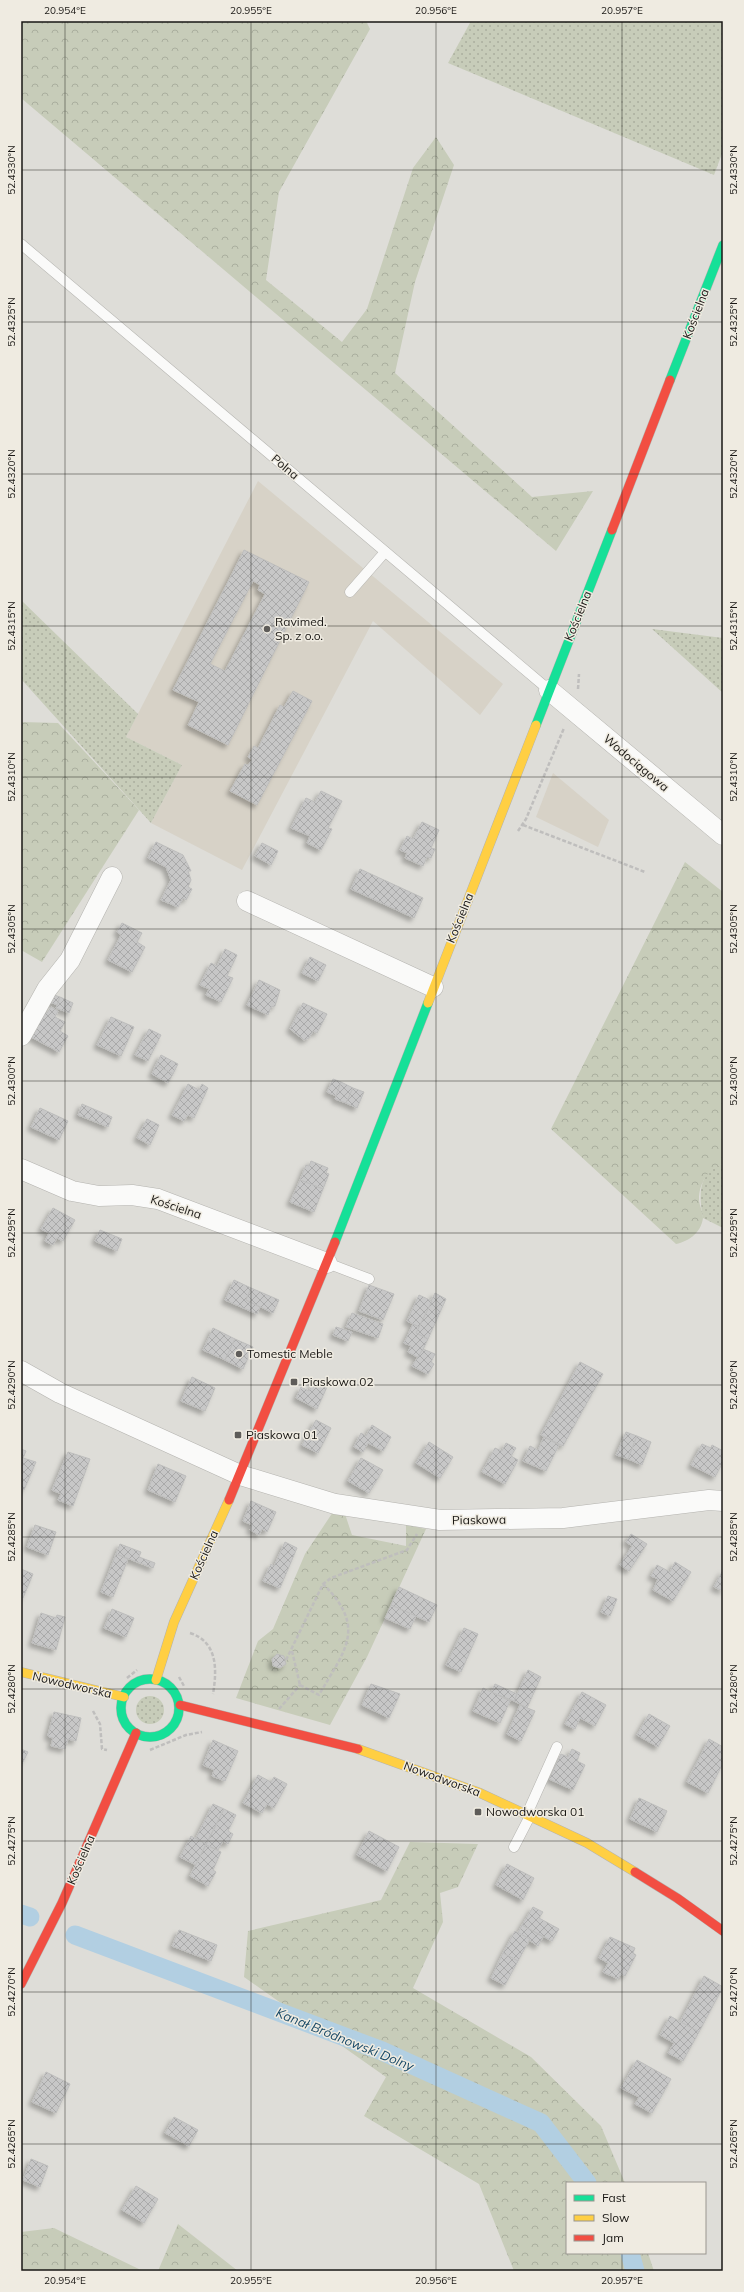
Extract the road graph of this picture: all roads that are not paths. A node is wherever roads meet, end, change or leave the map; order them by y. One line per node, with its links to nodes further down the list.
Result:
1 (21, 244): 3 (lane, Polna)
2 (723, 245): 5 (street, Kościelna)
3 (385, 552): 4 (lane); 5 (lane, Polna)
4 (350, 592)
5 (549, 690): 6 (street, Wodociągowa); 9 (street, Kościelna)
6 (723, 835)
7 (112, 876): 10 (street)
8 (247, 901): 9 (street)
9 (433, 987): 12 (street, Kościelna)
10 (21, 1036)
11 (21, 1169): 12 (street, Kościelna)
12 (327, 1263): 13 (lane); 15 (street, Kościelna)
13 (369, 1279)
14 (21, 1371): 15 (street)
15 (240, 1476): 16 (street, Piaskowa); 18 (street, Kościelna)
16 (723, 1501)
17 (21, 1672): 19 (street, Nowodworska)
18 (156, 1680): 19 (street); 20 (street)
19 (124, 1697): 21 (street)
20 (180, 1705): 21 (street); 23 (street, Nowodworska)
21 (136, 1733): 26 (street, Kościelna)
22 (557, 1747): 23 (lane)
23 (529, 1815): 24 (lane); 25 (street, Nowodworska)
24 (514, 1847)
25 (723, 1931)
26 (21, 1984)

